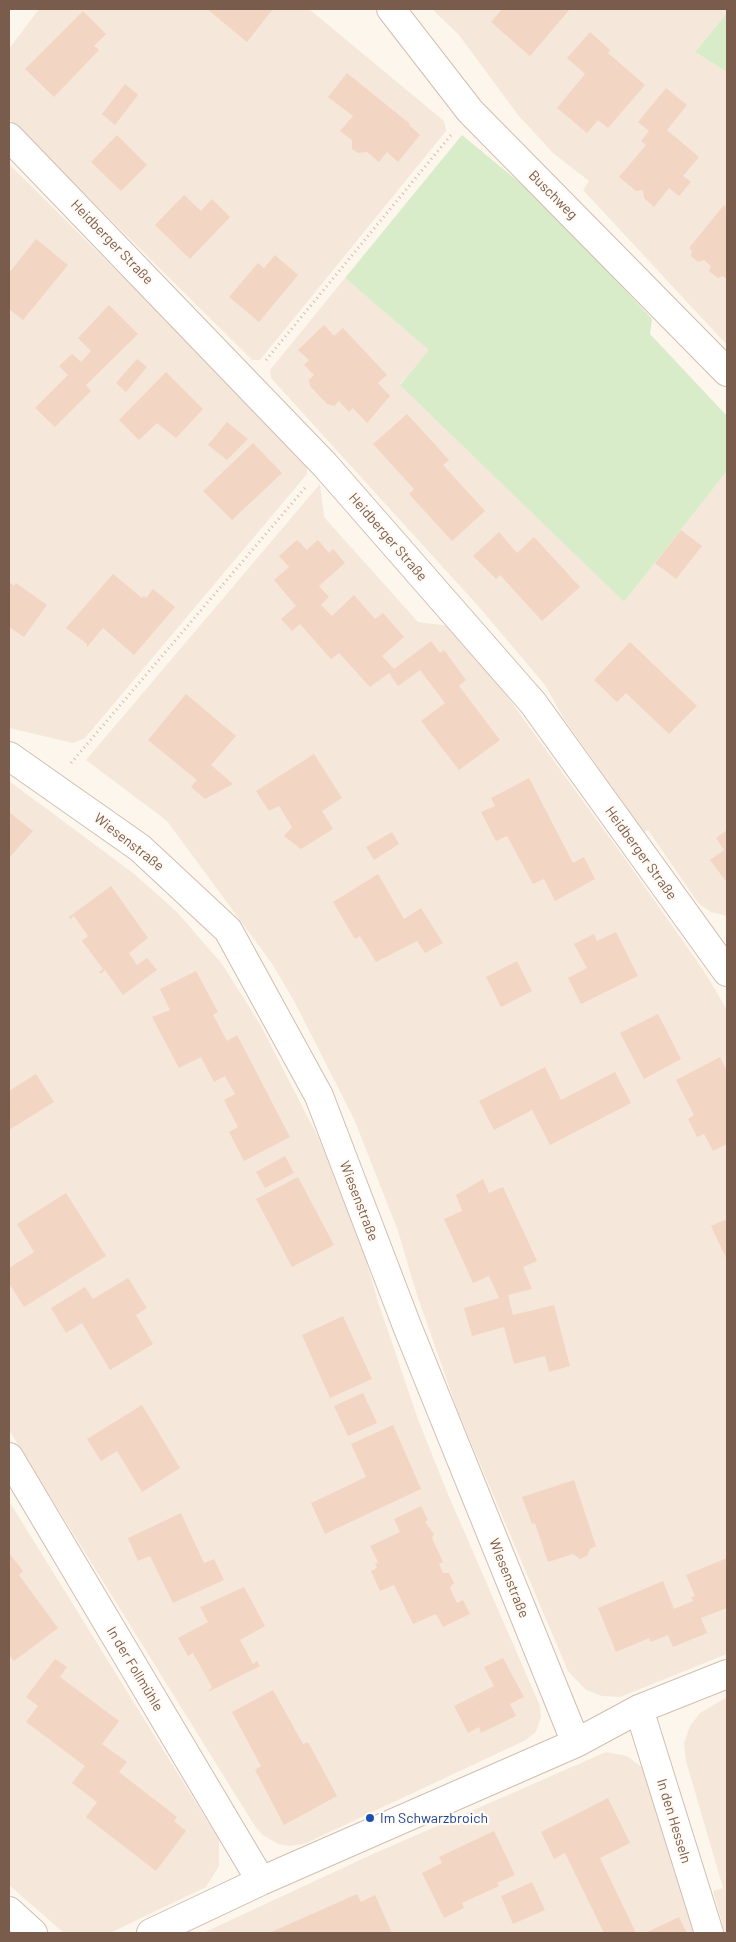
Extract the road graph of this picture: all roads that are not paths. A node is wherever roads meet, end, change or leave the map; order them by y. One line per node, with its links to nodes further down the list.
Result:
1 (391, 9): 3 (street, Buschweg)
2 (9, 137): 5 (street, Heidberger Straße)
3 (727, 372)
4 (9, 756): 9 (street, Wiesenstraße)
5 (727, 972)
6 (9, 1457): 10 (street, In der Follmühle)
7 (727, 1674): 8 (street)
8 (639, 1710): 9 (street); 14 (street, In den Hesseln)
9 (576, 1743): 10 (street)
10 (261, 1881): 13 (street)
11 (9, 1912): 12 (street)
12 (33, 1933)
13 (151, 1933)
14 (709, 1933)

